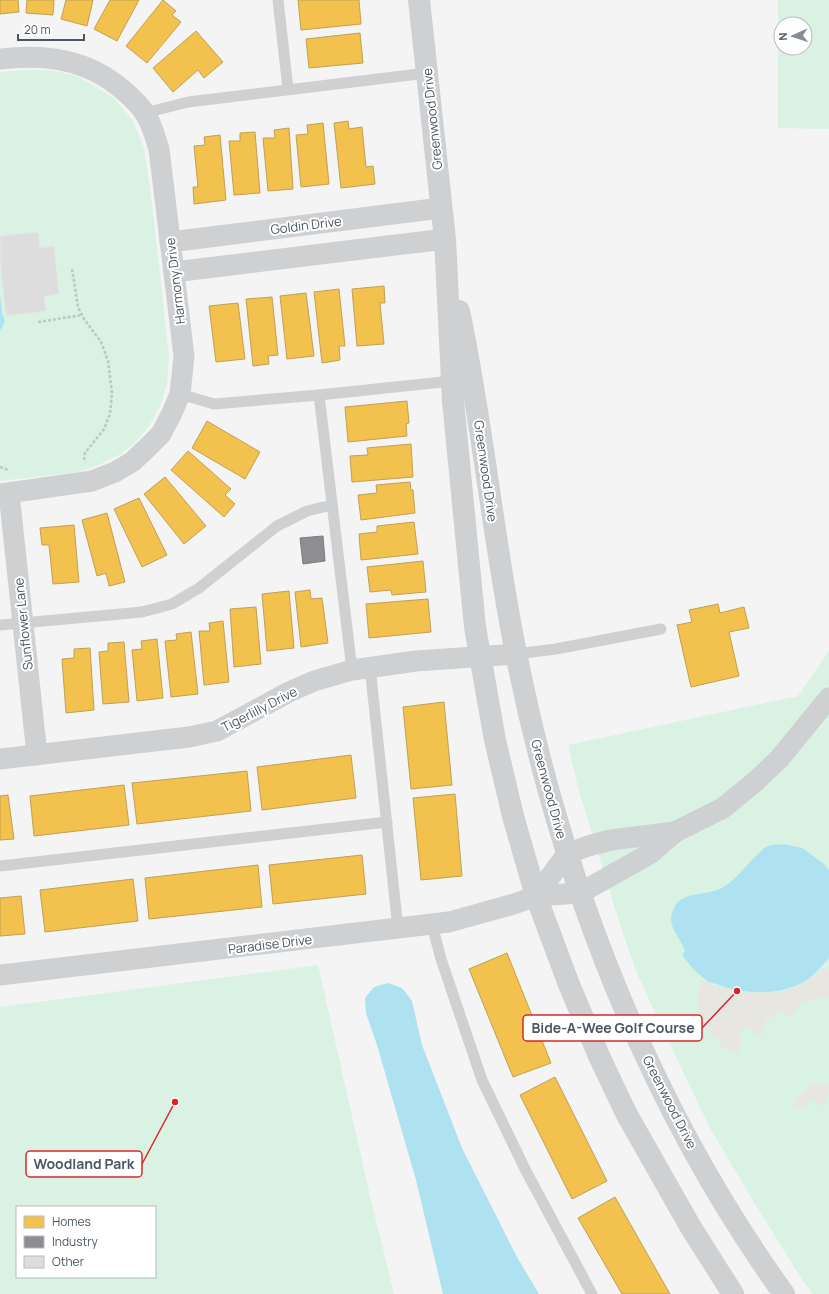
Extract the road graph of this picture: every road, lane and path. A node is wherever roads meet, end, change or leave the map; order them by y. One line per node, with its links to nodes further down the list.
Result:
1 (278, 0): 5 (lane)
2 (419, 0): 4 (street, Greenwood Drive)
3 (0, 59): 6 (street, Harmony Drive)
4 (427, 72): 5 (lane); 7 (street, Greenwood Drive)
5 (288, 89): 6 (lane)
6 (145, 113): 9 (street, Harmony Drive)
7 (441, 208): 8 (street, Greenwood Drive); 9 (street, Goldin Drive)
8 (445, 239): 11 (street); 14 (street, Greenwood Drive); 25 (street, Greenwood Drive)
9 (170, 242): 11 (street, Harmony Drive)
10 (72, 269): 12 (path)
11 (174, 272): 15 (street, Harmony Drive)
12 (82, 315): 13 (path); 17 (path)
13 (38, 322)
14 (452, 381): 16 (lane); 26 (street, Greenwood Drive)
15 (180, 394): 16 (lane); 20 (street, Harmony Drive)
16 (318, 395): 21 (lane)
17 (84, 460)
18 (0, 467): 19 (path)
19 (9, 470)
20 (4, 493): 22 (street, Sunflower Lane)
21 (332, 504): 22 (lane); 27 (lane)
22 (23, 622): 23 (lane); 29 (street, Sunflower Lane)
23 (0, 625)
24 (661, 629): 25 (lane)
25 (516, 654): 26 (street, Tigerlilly Drive); 33 (street, Greenwood Drive)
26 (480, 656): 27 (street, Tigerlilly Drive); 36 (street, Greenwood Drive)
27 (361, 668): 29 (street, Tigerlilly Drive); 31 (lane)
28 (829, 698): 32 (street)
29 (37, 755): 30 (street, Tigerlilly Drive)
30 (0, 759)
31 (387, 822): 34 (lane); 38 (lane)
32 (675, 832): 33 (street); 35 (street)
33 (567, 854): 35 (street, Greenwood Drive); 36 (street)
34 (0, 866)
35 (580, 893): 36 (street, Paradise Drive); 42 (street, Greenwood Drive)
36 (536, 896): 37 (street, Paradise Drive); 41 (street, Greenwood Drive)
37 (432, 924): 38 (street, Paradise Drive); 40 (lane)
38 (398, 929): 39 (street, Paradise Drive)
39 (0, 975)
40 (592, 1294)
41 (733, 1294)
42 (784, 1294)

